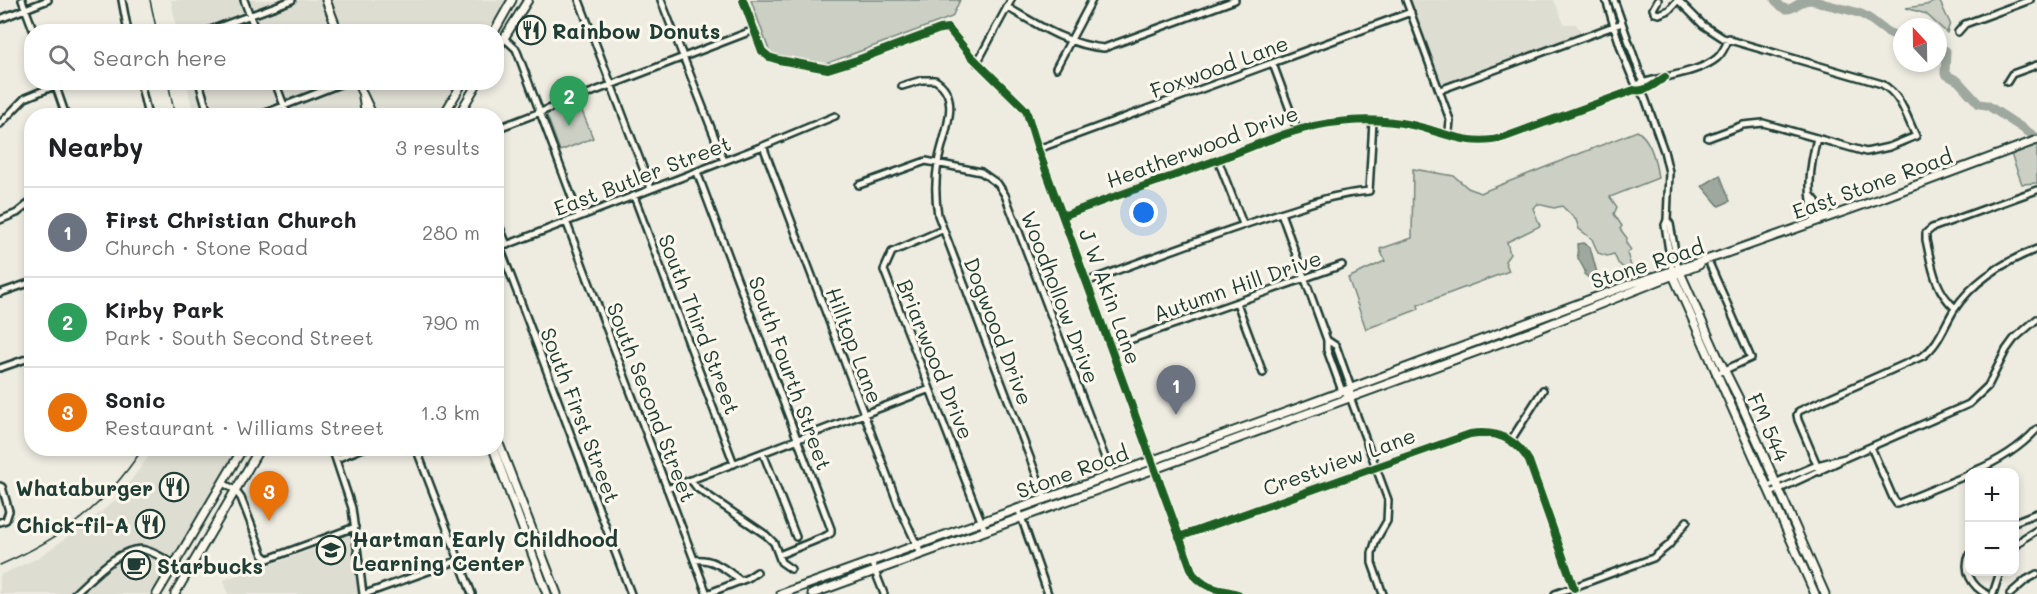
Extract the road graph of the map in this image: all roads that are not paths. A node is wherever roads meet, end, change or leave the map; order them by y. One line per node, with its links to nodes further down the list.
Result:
1 (22, 0): 23 (street)
2 (48, 0): 23 (street)
3 (122, 0): 29 (street)
4 (244, 0): 25 (street)
5 (292, 0): 25 (street)
6 (326, 0): 32 (main road)
7 (512, 0): 33 (main road)
8 (528, 0): 37 (main road)
9 (579, 0): 48 (street)
10 (661, 0): 40 (street)
11 (743, 0): 35 (street)
12 (1011, 0): 22 (street)
13 (1092, 0): 39 (street)
14 (1235, 0): 21 (street)
15 (1406, 0): 24 (street)
16 (1606, 0): 34 (street)
17 (1614, 0): 27 (street)
18 (1658, 0): 19 (street)
19 (1678, 0): 38 (street)
20 (2030, 0): 36 (street)
21 (1216, 3): 39 (street)
22 (1007, 7): 39 (street); 41 (street)
23 (25, 8): 26 (street); 28 (street)
24 (1411, 12): 42 (street, Foxwood Lane); 60 (street)
25 (250, 15): 30 (street); 31 (street)
26 (0, 18)
27 (1622, 23): 34 (street); 46 (street)
28 (31, 24)
29 (126, 24)
30 (226, 24)
31 (253, 24)
32 (335, 24)
33 (498, 24)
34 (1615, 26): 50 (street); 60 (street)
35 (754, 30): 40 (street); 41 (street, J W Akin Lane)
36 (1958, 32)
37 (504, 38): 72 (street)
38 (1729, 38): 45 (street, Heatherwood Drive); 80 (street)
39 (1070, 41): 44 (street)
40 (684, 57): 48 (street); 85 (street)
41 (977, 63): 83 (street, J W Akin Lane)
42 (1273, 64): 77 (street); 83 (street, Foxwood Lane)
43 (2037, 65): 47 (street)
44 (1056, 68)
45 (1665, 77): 46 (street, Heatherwood Drive); 50 (street, Heatherwood Drive)
46 (1642, 82): 50 (street, Heatherwood Drive)
47 (2007, 82)
48 (612, 85): 72 (street); 89 (street)
49 (902, 86): 86 (street, Dogwood Drive)
50 (1638, 89): 78 (street, Heatherwood Drive); 109 (street)
51 (43, 90): 75 (street)
52 (57, 90): 63 (street)
53 (142, 90): 64 (street)
54 (201, 90): 65 (street)
55 (278, 90): 62 (street)
56 (324, 90): 62 (street)
57 (360, 90): 61 (main road)
58 (458, 90): 70 (main road)
59 (473, 90): 71 (main road)
60 (1440, 90): 78 (street)
61 (363, 97): 68 (main road); 69 (main road)
62 (284, 105): 66 (street); 67 (street)
63 (63, 108)
64 (146, 108)
65 (207, 108)
66 (277, 108)
67 (285, 108)
68 (365, 108)
69 (369, 108)
70 (448, 108)
71 (463, 108)
72 (540, 111): 76 (street); 94 (street)
73 (835, 116): 82 (street, East Butler Street)
74 (1373, 121): 77 (street, Heatherwood Drive); 78 (street, Heatherwood Drive); 93 (street)
75 (0, 124)
76 (504, 126)
77 (1297, 129): 84 (street, Heatherwood Drive)
78 (1447, 135)
79 (1708, 138): 80 (street)
80 (1817, 138): 96 (street)
81 (2037, 140): 96 (main road, East Stone Road)
82 (763, 146): 85 (street, East Butler Street); 133 (street, Hilltop Lane)
83 (1038, 149): 95 (street, J W Akin Lane)
84 (1218, 160): 95 (street, Heatherwood Drive); 99 (street)
85 (724, 161): 87 (street, East Butler Street)
86 (938, 162): 88 (street); 100 (street, Dogwood Drive); 155 (street, Woodhollow Drive)
87 (697, 172): 89 (street, East Butler Street); 135 (street, South Fourth Street)
88 (859, 185)
89 (651, 189): 91 (street, East Butler Street)
90 (2037, 190): 117 (street)
91 (634, 196): 94 (street, East Butler Street); 149 (street, South Third Street)
92 (24, 207): 97 (street)
93 (1281, 213): 99 (street); 110 (street)
94 (579, 216): 98 (street, East Butler Street)
95 (1063, 216): 111 (street, J W Akin Lane)
96 (1819, 219): 105 (main road, East Stone Road)
97 (0, 220)
98 (566, 221): 102 (street, East Butler Street); 162 (street, South Second Street)
99 (1244, 224): 111 (street)
100 (942, 230): 129 (street, Briarwood Drive); 165 (street, Dogwood Drive)
101 (504, 238): 102 (street)
102 (507, 245): 103 (street, East Butler Street)
103 (504, 246)
104 (2037, 249): 117 (street)
105 (1718, 256): 109 (main road, Stone Road)
106 (504, 264): 204 (street, South First Street)
107 (1342, 265): 110 (street, Autumn Hill Drive)
108 (1710, 265): 125 (street)
109 (1676, 272): 113 (main road, Stone Road); 115 (main road, Stone Road); 125 (main road, FM 544); 127 (main road, FM 544)
110 (1304, 278): 116 (street, Autumn Hill Drive); 119 (street)
111 (1086, 282): 120 (street, J W Akin Lane)
112 (24, 285): 114 (street)
113 (1608, 292): 115 (main road); 121 (main road, Stone Road)
114 (0, 293)
115 (1611, 301): 123 (main road, Stone Road)
116 (1237, 303): 120 (street, Autumn Hill Drive); 126 (street)
117 (1955, 308): 150 (street)
118 (2037, 319): 137 (street)
119 (1327, 340): 128 (street); 131 (street)
120 (1110, 347): 148 (street, J W Akin Lane)
121 (1435, 356): 123 (main road); 128 (main road, Stone Road)
122 (24, 360): 124 (street)
123 (1438, 365): 132 (main road, Stone Road)
124 (0, 368)
125 (1725, 370): 127 (street); 161 (main road, FM 544)
126 (1263, 373)
127 (1716, 374): 164 (main road, FM 544)
128 (1351, 388): 131 (main road, Stone Road); 132 (street)
129 (930, 389): 133 (street); 172 (street, Briarwood Drive)
130 (1543, 390): 136 (street)
131 (1342, 391): 132 (street); 148 (main road, Stone Road)
132 (1350, 397): 151 (street); 153 (main road, Stone Road)
133 (864, 414): 135 (street); 181 (street, Hilltop Lane)
134 (2036, 432): 152 (street)
135 (798, 440): 138 (street); 183 (street, South Fourth Street)
136 (1511, 440): 151 (street, Crestview Lane); 196 (street)
137 (1871, 447): 146 (street); 156 (street)
138 (764, 453): 149 (street); 178 (street)
139 (238, 456): 158 (main road)
140 (255, 456): 163 (main road)
141 (335, 456): 147 (street)
142 (343, 456): 147 (street)
143 (419, 456): 184 (street)
144 (497, 456): 168 (main road)
145 (503, 456): 168 (main road)
146 (1845, 458): 150 (street); 154 (street)
147 (336, 459): 175 (street)
148 (1152, 460): 153 (street, J W Akin Lane); 155 (main road, Stone Road)
149 (734, 464): 157 (street)
150 (1817, 465): 154 (street); 161 (street)
151 (1376, 467): 179 (street, Crestview Lane); 211 (street)
152 (1982, 468)
153 (1155, 469): 159 (main road, Stone Road); 179 (street, J W Akin Lane)
154 (1820, 472): 161 (street)
155 (1111, 475): 159 (street, Woodhollow Drive); 165 (main road, Stone Road)
156 (1965, 476)
157 (691, 480): 162 (street); 183 (street)
158 (223, 483): 163 (street); 187 (main road)
159 (1115, 483): 167 (main road, Stone Road)
160 (0, 486): 174 (street)
161 (1778, 486): 164 (street); 214 (main road, FM 544)
162 (667, 489): 185 (street, South Second Street)
163 (235, 490): 175 (street); 190 (main road)
164 (1770, 490): 213 (main road, FM 544)
165 (1045, 498): 166 (main road, Stone Road); 167 (street, Dogwood Drive)
166 (1018, 508): 170 (street); 172 (main road, Stone Road)
167 (1048, 508): 170 (main road, Stone Road)
168 (522, 513): 202 (main road); 203 (main road)
169 (2037, 513): 171 (street)
170 (1021, 518): 177 (main road, Stone Road); 209 (street)
171 (2019, 520)
172 (981, 521): 177 (street, Briarwood Drive); 181 (main road, Stone Road)
173 (1687, 521): 196 (street)
174 (0, 522)
175 (355, 527): 200 (street)
176 (2037, 530): 180 (street)
177 (985, 531): 182 (main road, Stone Road)
178 (796, 537)
179 (1179, 537): 210 (street, J W Akin Lane)
180 (2019, 543)
181 (918, 544): 182 (street, Hilltop Lane); 186 (main road, Stone Road)
182 (921, 554): 189 (main road, Stone Road)
183 (779, 555): 188 (street)
184 (459, 560): 200 (street); 201 (street)
185 (694, 560): 195 (street); 205 (street, South Second Street)
186 (871, 561): 189 (street); 206 (main road, Stone Road)
187 (174, 565): 190 (street); 197 (street); 198 (main road)
188 (791, 569)
189 (875, 571): 207 (main road, Stone Road); 208 (street)
190 (187, 572): 199 (main road)
191 (757, 572): 195 (street)
192 (2037, 574): 217 (street)
193 (1969, 576): 215 (street)
194 (1999, 576): 216 (street)
195 (740, 580): 205 (street)
196 (1574, 588): 212 (street)
197 (74, 594)
198 (157, 594)
199 (175, 594)
200 (364, 594)
201 (472, 594)
202 (548, 594)
203 (557, 594)
204 (630, 594)
205 (707, 594)
206 (781, 594)
207 (812, 594)
208 (884, 594)
209 (1048, 594)
210 (1238, 594)
211 (1383, 594)
212 (1555, 594)
213 (1815, 594)
214 (1825, 594)
215 (1987, 594)
216 (1993, 594)
217 (2010, 594)

